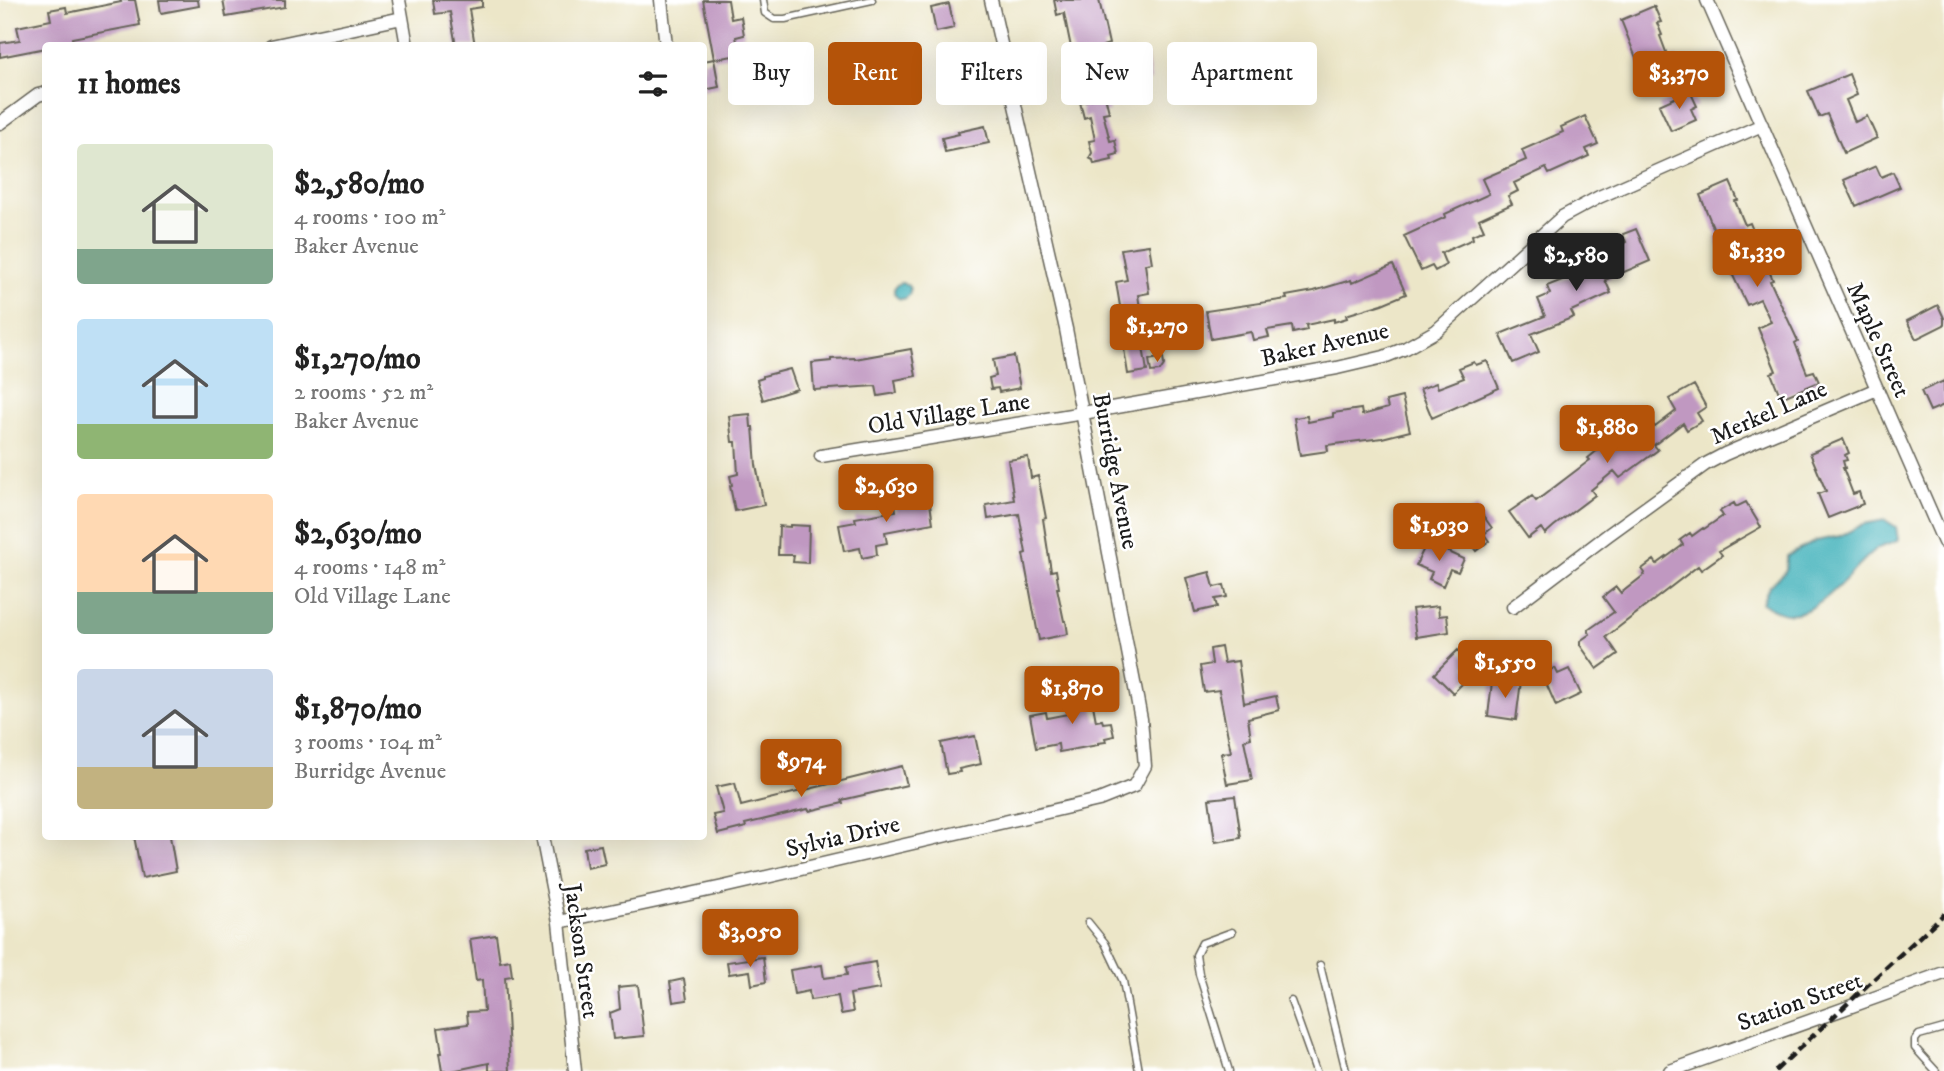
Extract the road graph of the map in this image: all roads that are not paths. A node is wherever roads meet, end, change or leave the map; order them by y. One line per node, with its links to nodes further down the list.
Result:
1 (399, 0): 7 (street)
2 (661, 0): 10 (street)
3 (763, 0): 4 (lane)
4 (873, 0)
5 (990, 0): 15 (street, Burridge Avenue)
6 (1707, 0): 13 (street, Maple Street)
7 (402, 18): 8 (street); 9 (street)
8 (290, 42)
9 (406, 42)
10 (666, 42)
11 (42, 94): 12 (street)
12 (0, 123)
13 (1762, 125): 14 (street, Maple Street); 15 (street, Baker Avenue)
14 (1877, 389): 17 (street, Maple Street); 18 (street, Merkel Lane)
15 (1083, 413): 16 (street, Old Village Lane); 19 (street, Burridge Avenue)
16 (821, 456)
17 (1944, 542)
18 (1513, 607)
19 (1134, 786): 21 (street, Sylvia Drive)
20 (543, 840): 21 (street, Jackson Street)
21 (559, 922): 28 (street, Jackson Street)
22 (1088, 922): 29 (lane)
23 (1232, 932): 30 (lane)
24 (1320, 965): 32 (lane)
25 (1944, 973): 33 (street, Station Street)
26 (1291, 1001): 31 (lane)
27 (1944, 1028): 34 (lane)
28 (575, 1071)
29 (1139, 1071)
30 (1229, 1071)
31 (1316, 1071)
32 (1346, 1071)
33 (1670, 1071)
34 (1936, 1071)

